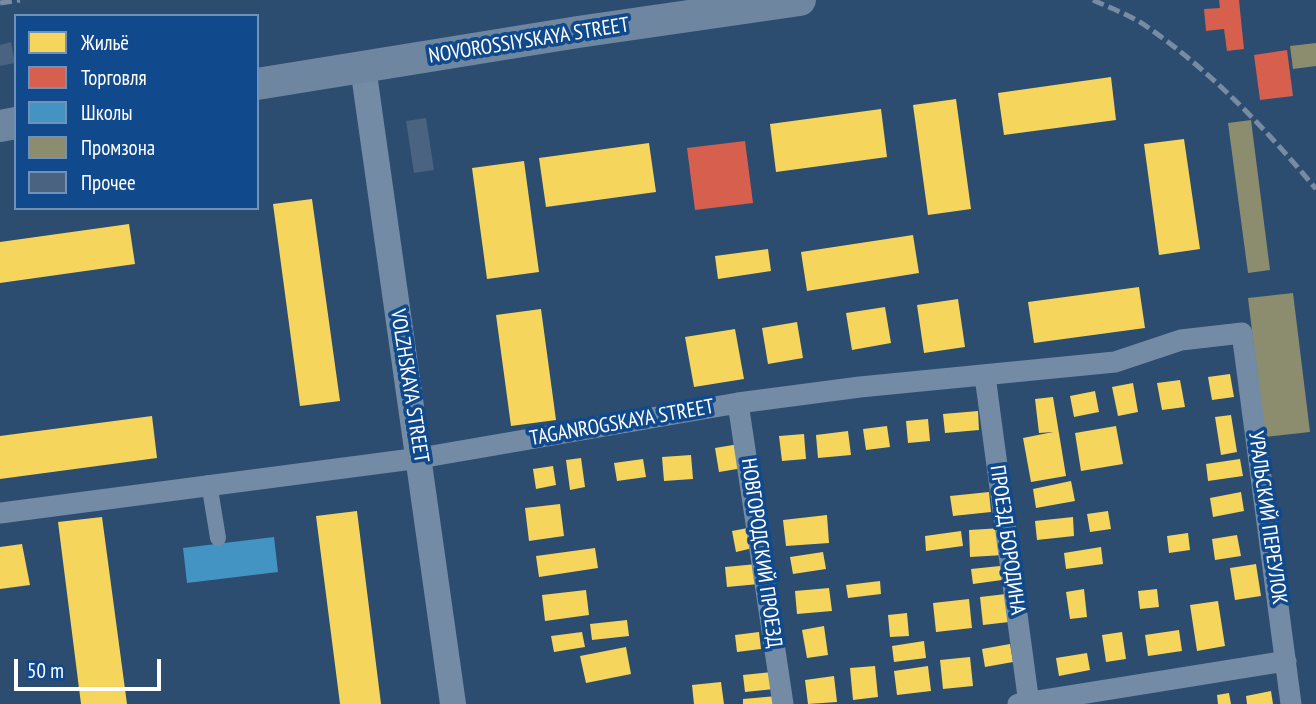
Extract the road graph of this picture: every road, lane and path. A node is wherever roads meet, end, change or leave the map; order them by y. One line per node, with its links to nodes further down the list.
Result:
1 (800, 0): 2 (main road, NOVOROSSIYSKAYA STREET)
2 (363, 67): 3 (main road, NOVOROSSIYSKAYA STREET); 7 (street, VOLZHSKAYA STREET)
3 (259, 85)
4 (1242, 333): 5 (street, TAGANROGSKAYA STREET); 11 (street, УРАЛЬСКИЙ ПЕРЕУЛОК)
5 (985, 376): 6 (street, TAGANROGSKAYA STREET); 14 (street, ПРОЕЗД БОРОДИНА)
6 (738, 403): 7 (street, TAGANROGSKAYA STREET); 13 (street, НОВГОРОДСКИЙ ПРОЕЗД)
7 (420, 458): 8 (street, TAGANROGSKAYA STREET); 12 (street, VOLZHSKAYA STREET)
8 (209, 483): 9 (street, TAGANROGSKAYA STREET); 10 (street)
9 (0, 513)
10 (218, 538)
11 (1286, 661): 14 (street); 15 (street, УРАЛЬСКИЙ ПЕРЕУЛОК)
12 (453, 704)
13 (783, 704)
14 (1026, 704)
15 (1291, 704)

